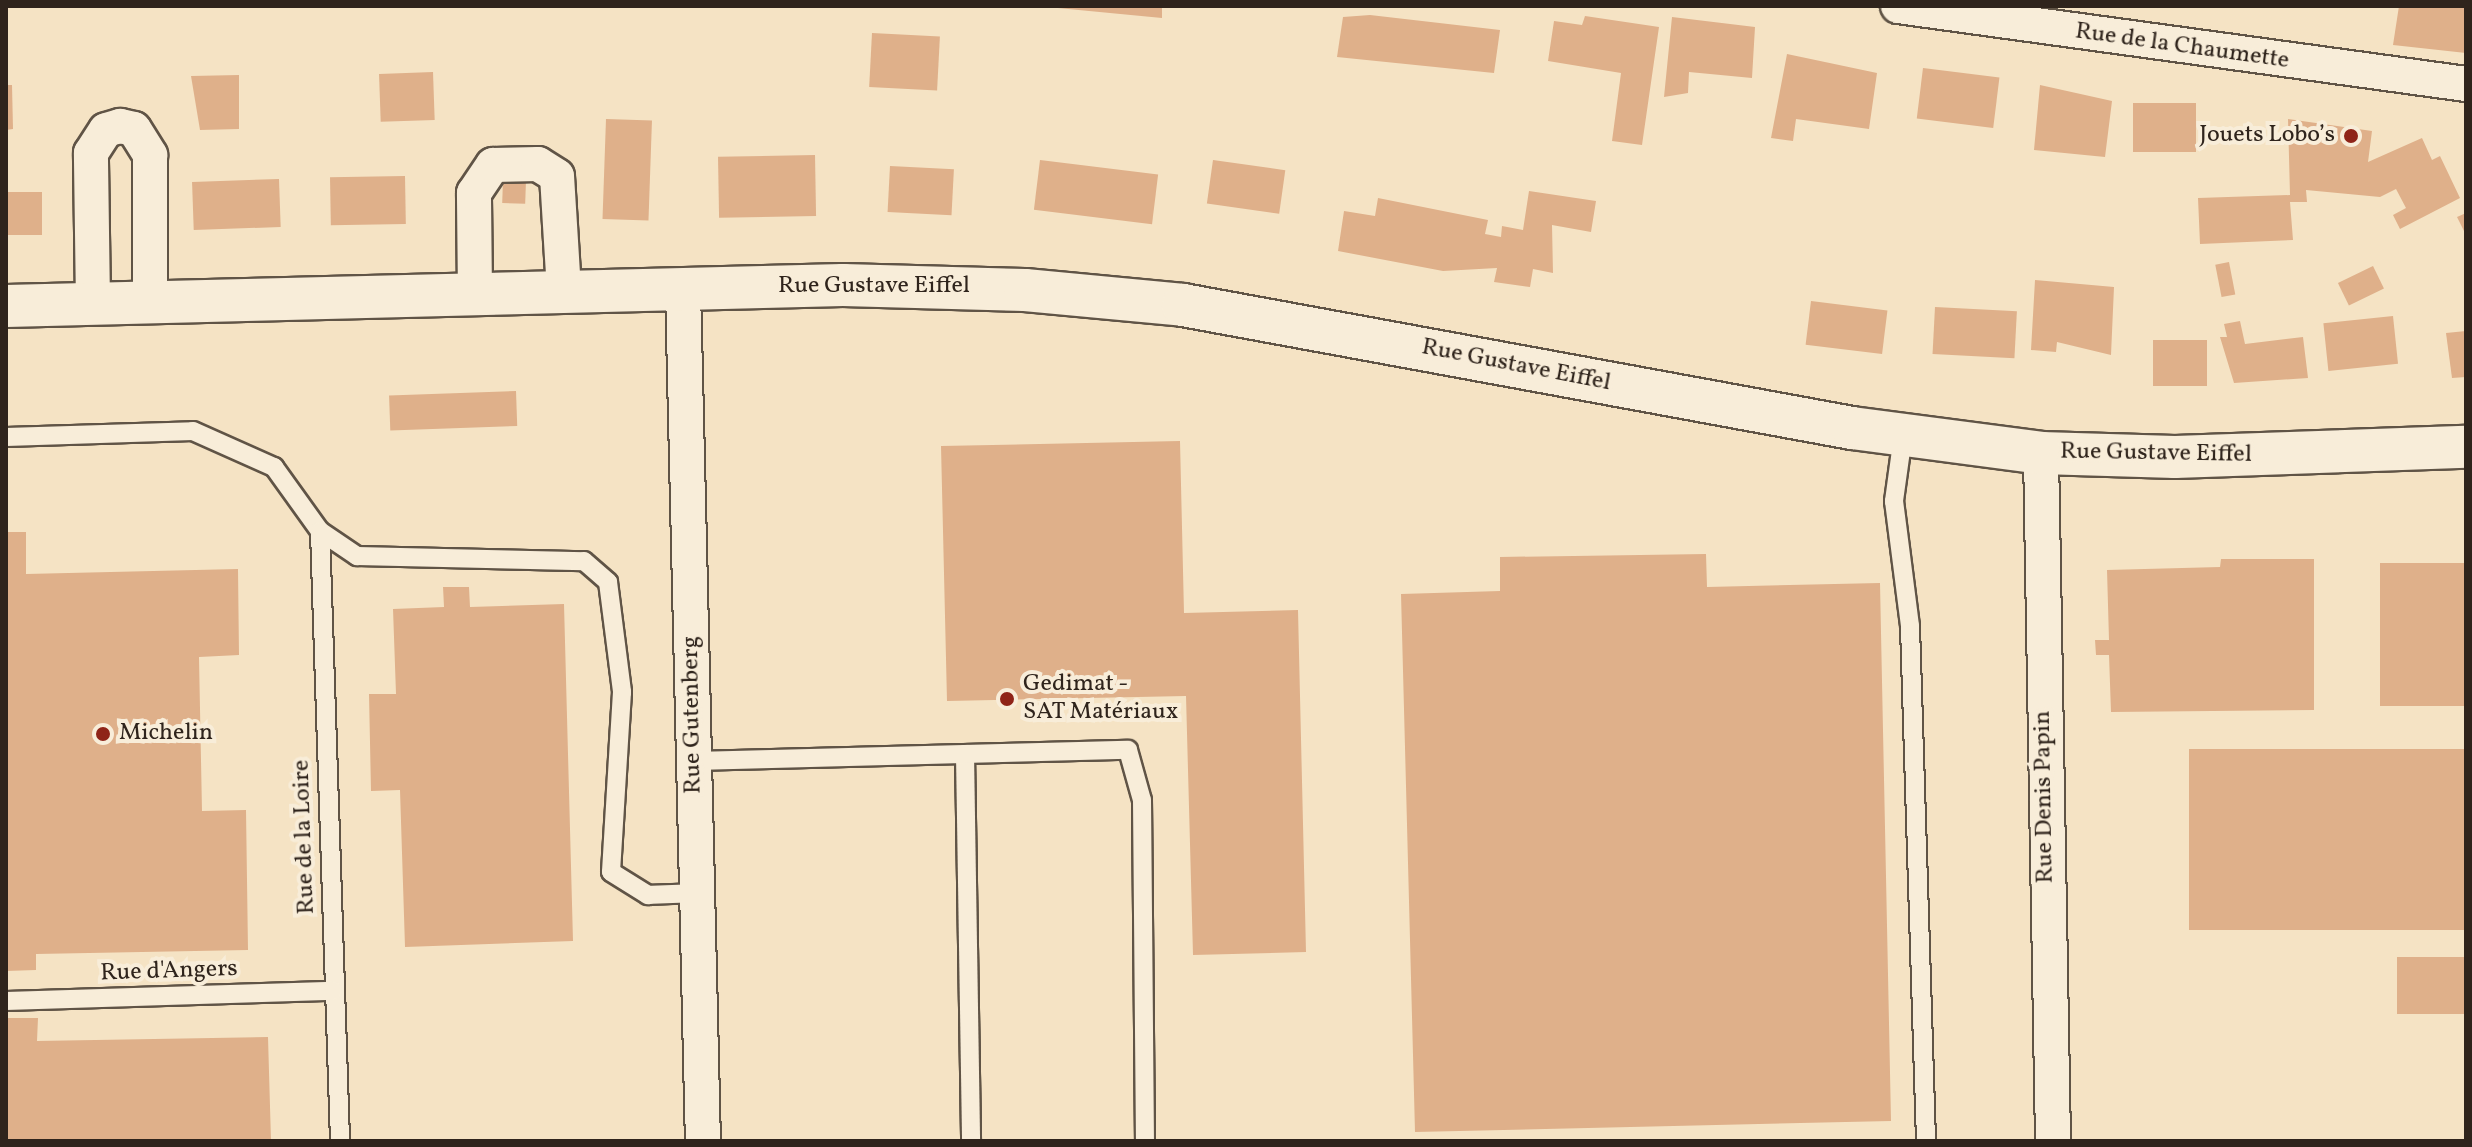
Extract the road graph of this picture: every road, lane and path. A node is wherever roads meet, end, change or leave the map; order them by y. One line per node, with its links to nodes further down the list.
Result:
1 (1898, 6): 2 (street, Rue de la Chaumette)
2 (2466, 84)
3 (683, 289): 4 (street, Rue Gustave Eiffel); 9 (street, Rue Gustave Eiffel); 15 (street, Rue Gutenberg)
4 (564, 292): 5 (street, Rue Gustave Eiffel); 5 (street)
5 (475, 294): 6 (street, Rue Gustave Eiffel)
6 (150, 302): 7 (street, Rue Gustave Eiffel); 7 (street)
7 (93, 304): 8 (street, Rue Gustave Eiffel)
8 (6, 306)
9 (1903, 436): 12 (street, Rue Gustave Eiffel); 23 (lane)
10 (6, 437): 13 (lane)
11 (2466, 447): 12 (street, Rue Gustave Eiffel)
12 (2041, 453): 24 (street, Rue Denis Papin)
13 (320, 531): 16 (lane); 17 (lane, Rue de la Loire)
14 (965, 754): 15 (lane); 21 (lane); 22 (lane)
15 (694, 761): 16 (street, Rue Gutenberg)
16 (697, 893): 20 (street, Rue Gutenberg)
17 (333, 991): 18 (lane, Rue d'Angers); 19 (lane, Rue de la Loire)
18 (6, 1001)
19 (340, 1141)
20 (703, 1141)
21 (971, 1141)
22 (1145, 1141)
23 (1926, 1141)
24 (2053, 1141)

